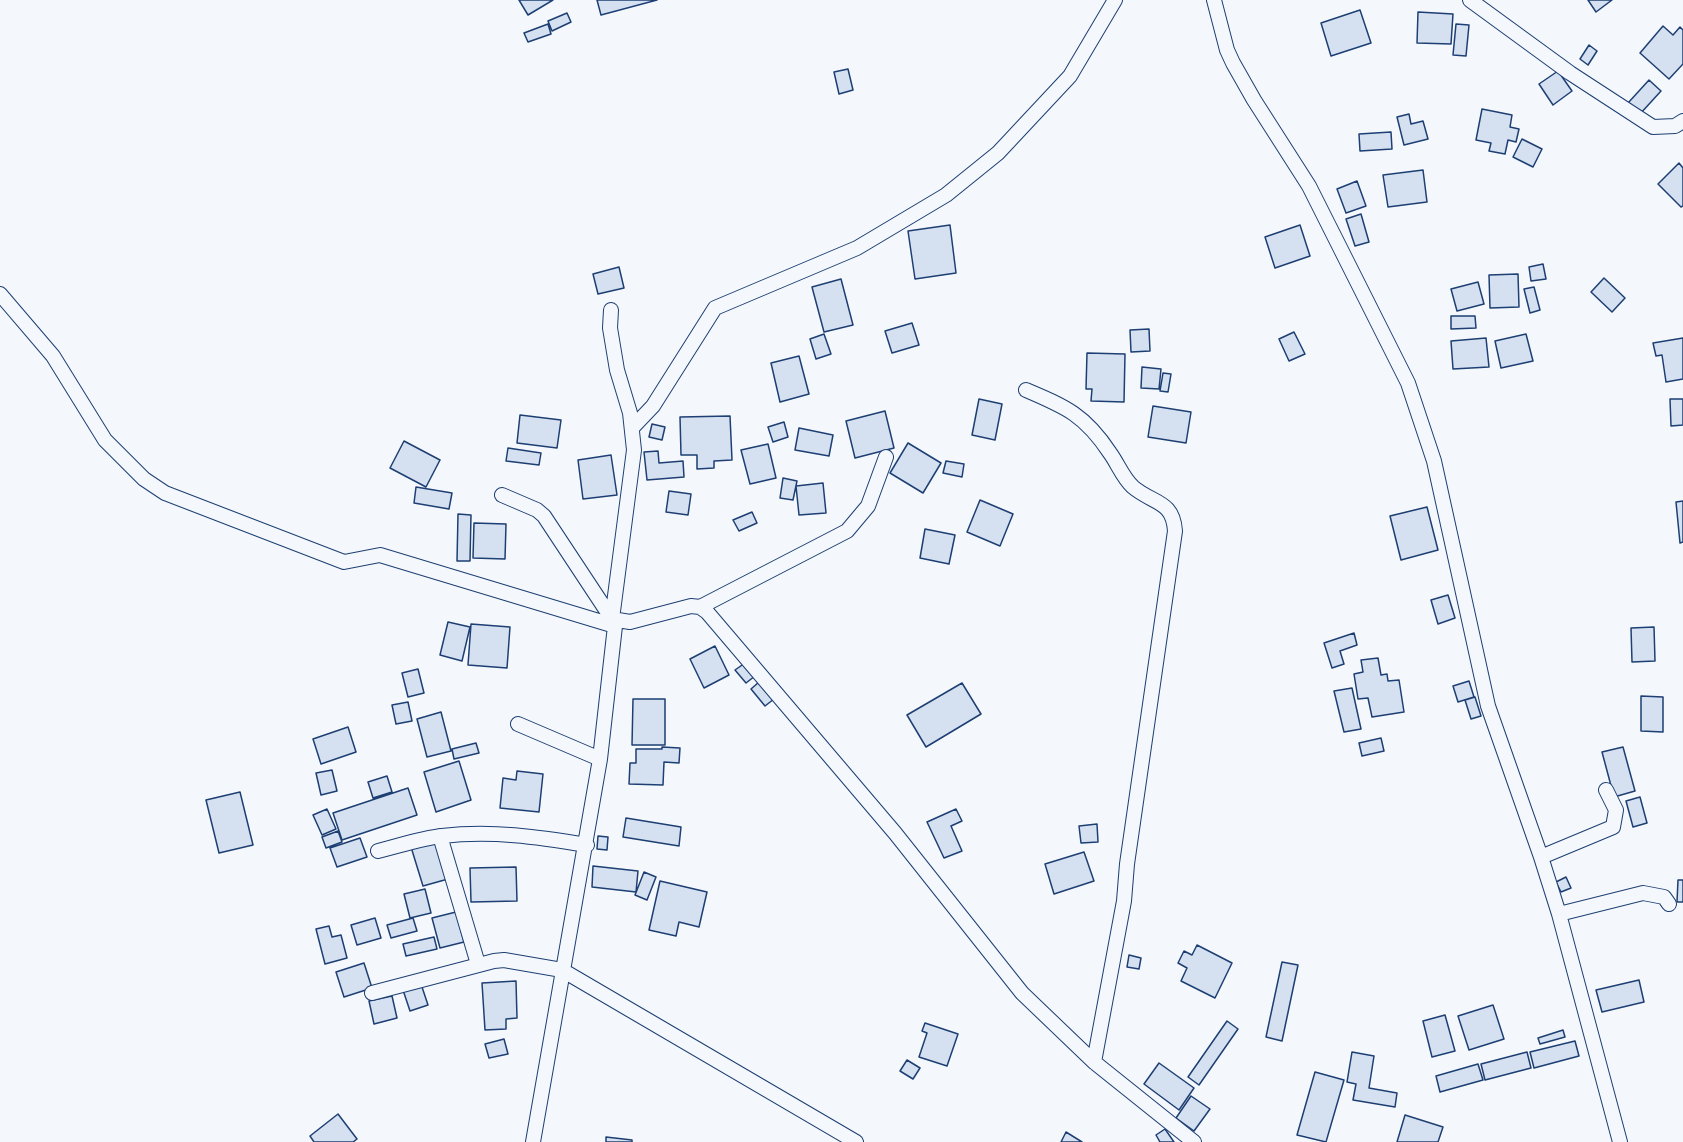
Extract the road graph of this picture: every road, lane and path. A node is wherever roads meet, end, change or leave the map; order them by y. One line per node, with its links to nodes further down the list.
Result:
1 (1115, 0): 8 (street)
2 (1214, 0): 19 (street)
3 (1470, 0): 4 (street)
4 (1683, 121)
5 (0, 294): 12 (street)
6 (611, 310): 8 (street)
7 (1026, 390): 25 (street)
8 (633, 427): 12 (street)
9 (886, 457): 11 (street)
10 (502, 495): 12 (street)
11 (700, 607): 12 (street); 25 (street)
12 (614, 623): 14 (street)
13 (518, 724): 14 (street)
14 (600, 759): 17 (street)
15 (1606, 790): 19 (street)
16 (440, 836): 17 (street); 18 (street); 22 (street)
17 (587, 845): 23 (street)
18 (378, 851)
19 (1541, 857): 21 (street)
20 (1669, 904): 21 (street)
21 (1559, 914): 29 (street)
22 (478, 964): 23 (street); 24 (street)
23 (562, 970): 26 (street); 27 (street)
24 (372, 993)
25 (1094, 1062): 28 (street)
26 (533, 1142)
27 (856, 1142)
28 (1194, 1142)
29 (1620, 1142)

